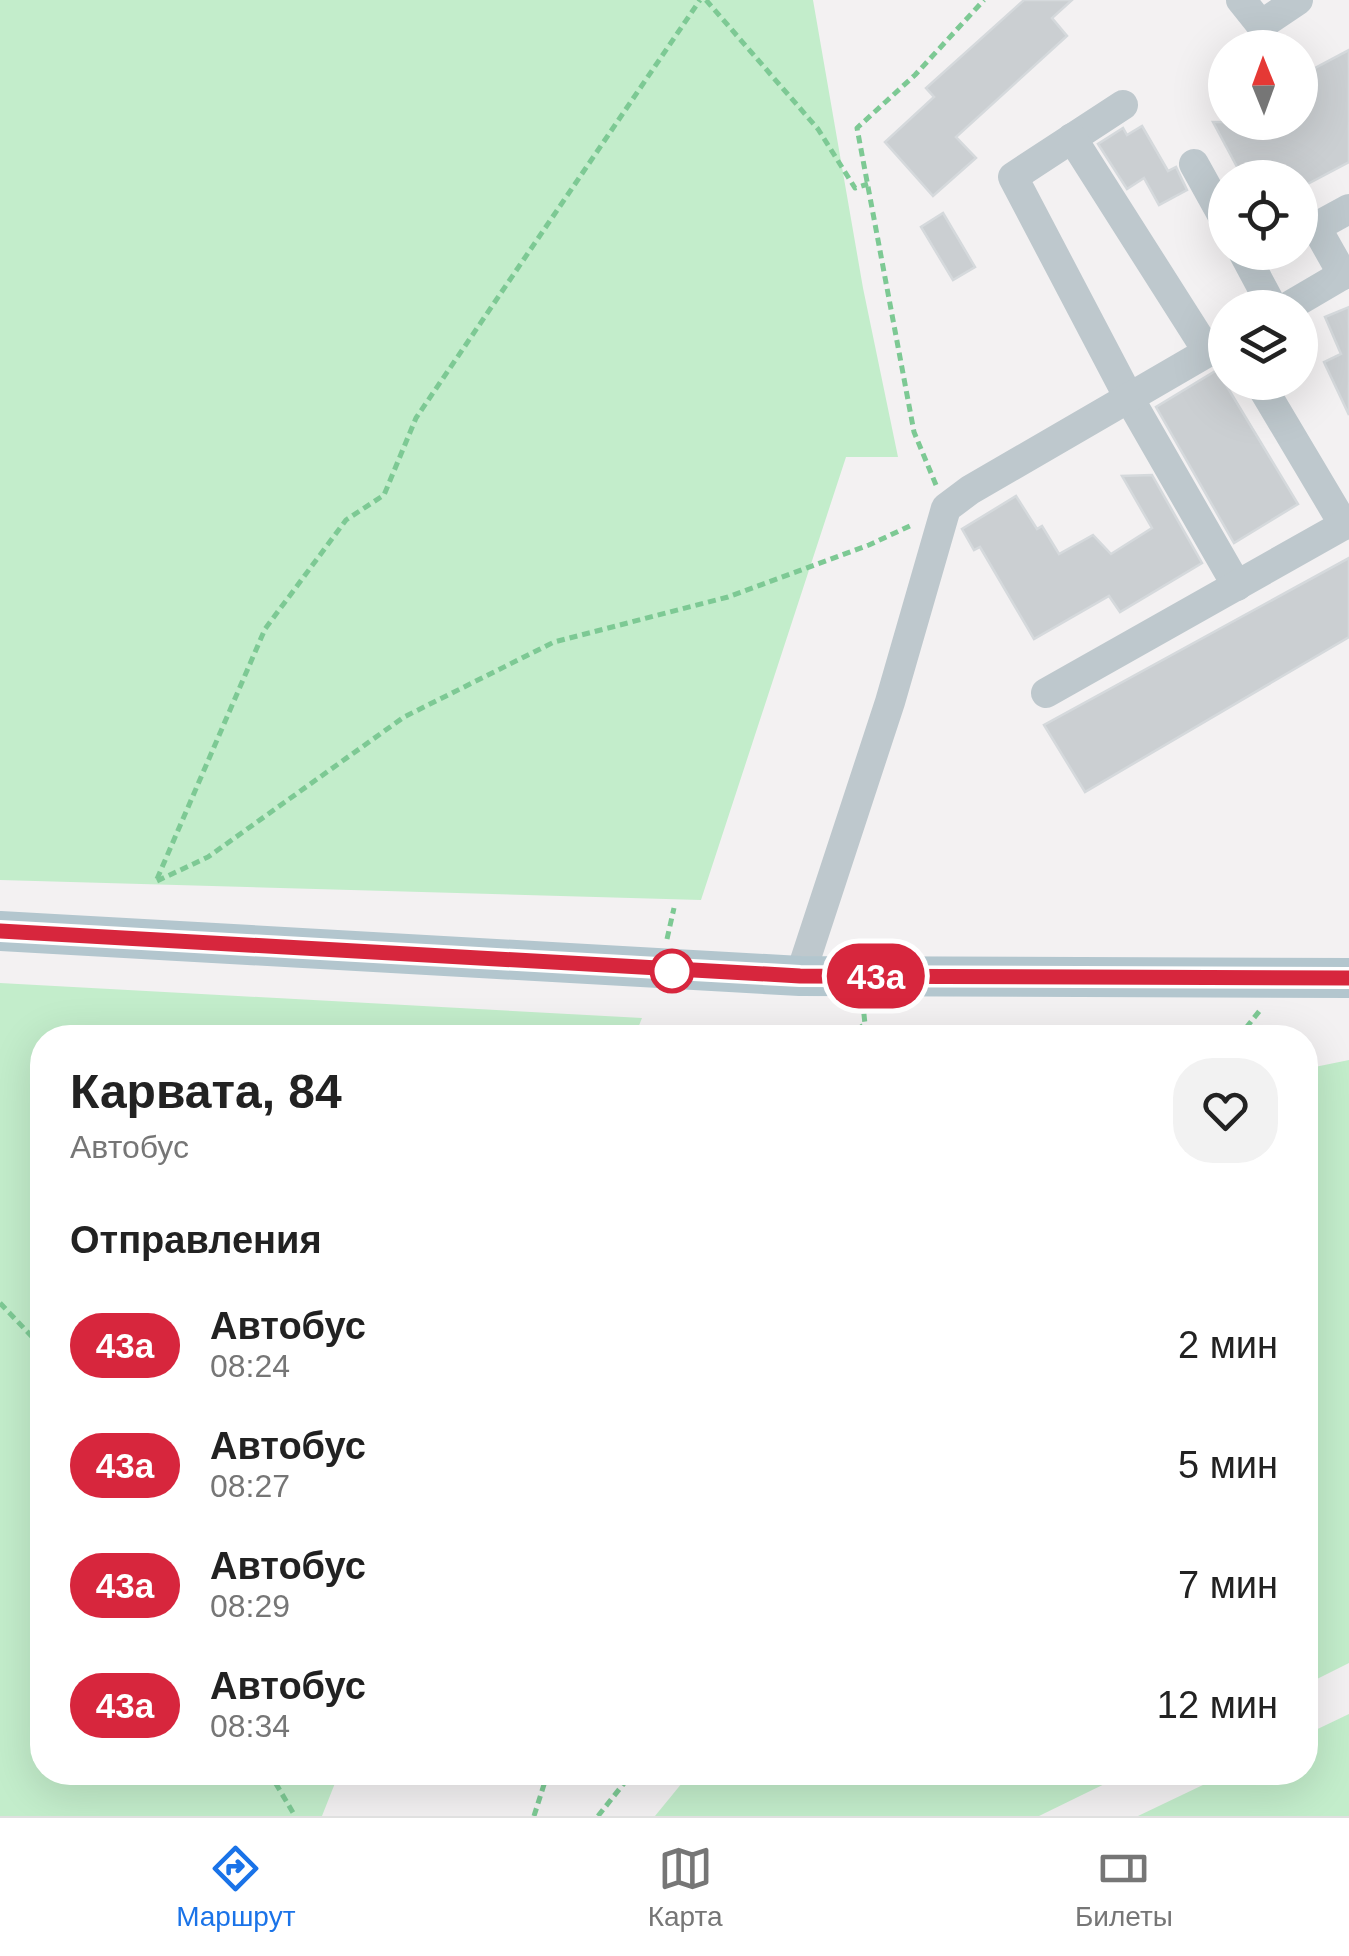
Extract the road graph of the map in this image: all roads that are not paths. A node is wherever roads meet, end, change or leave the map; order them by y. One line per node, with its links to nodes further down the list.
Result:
1 (1241, 0): 2 (lane)
2 (1298, 0)
3 (1123, 104): 4 (lane)
4 (1072, 138): 10 (lane); 12 (lane)
5 (1194, 164): 6 (lane)
6 (1208, 189)
7 (1349, 209): 8 (lane)
8 (1346, 273): 9 (lane)
9 (1317, 290)
10 (1208, 335)
11 (1208, 352): 12 (lane)
12 (1130, 398): 15 (lane); 18 (lane)
13 (1270, 400): 14 (lane)
14 (1347, 524): 15 (lane)
15 (1237, 586): 16 (lane)
16 (1046, 693)
17 (0, 930): 18 (main road)
18 (800, 976): 19 (main road)
19 (1349, 978)

